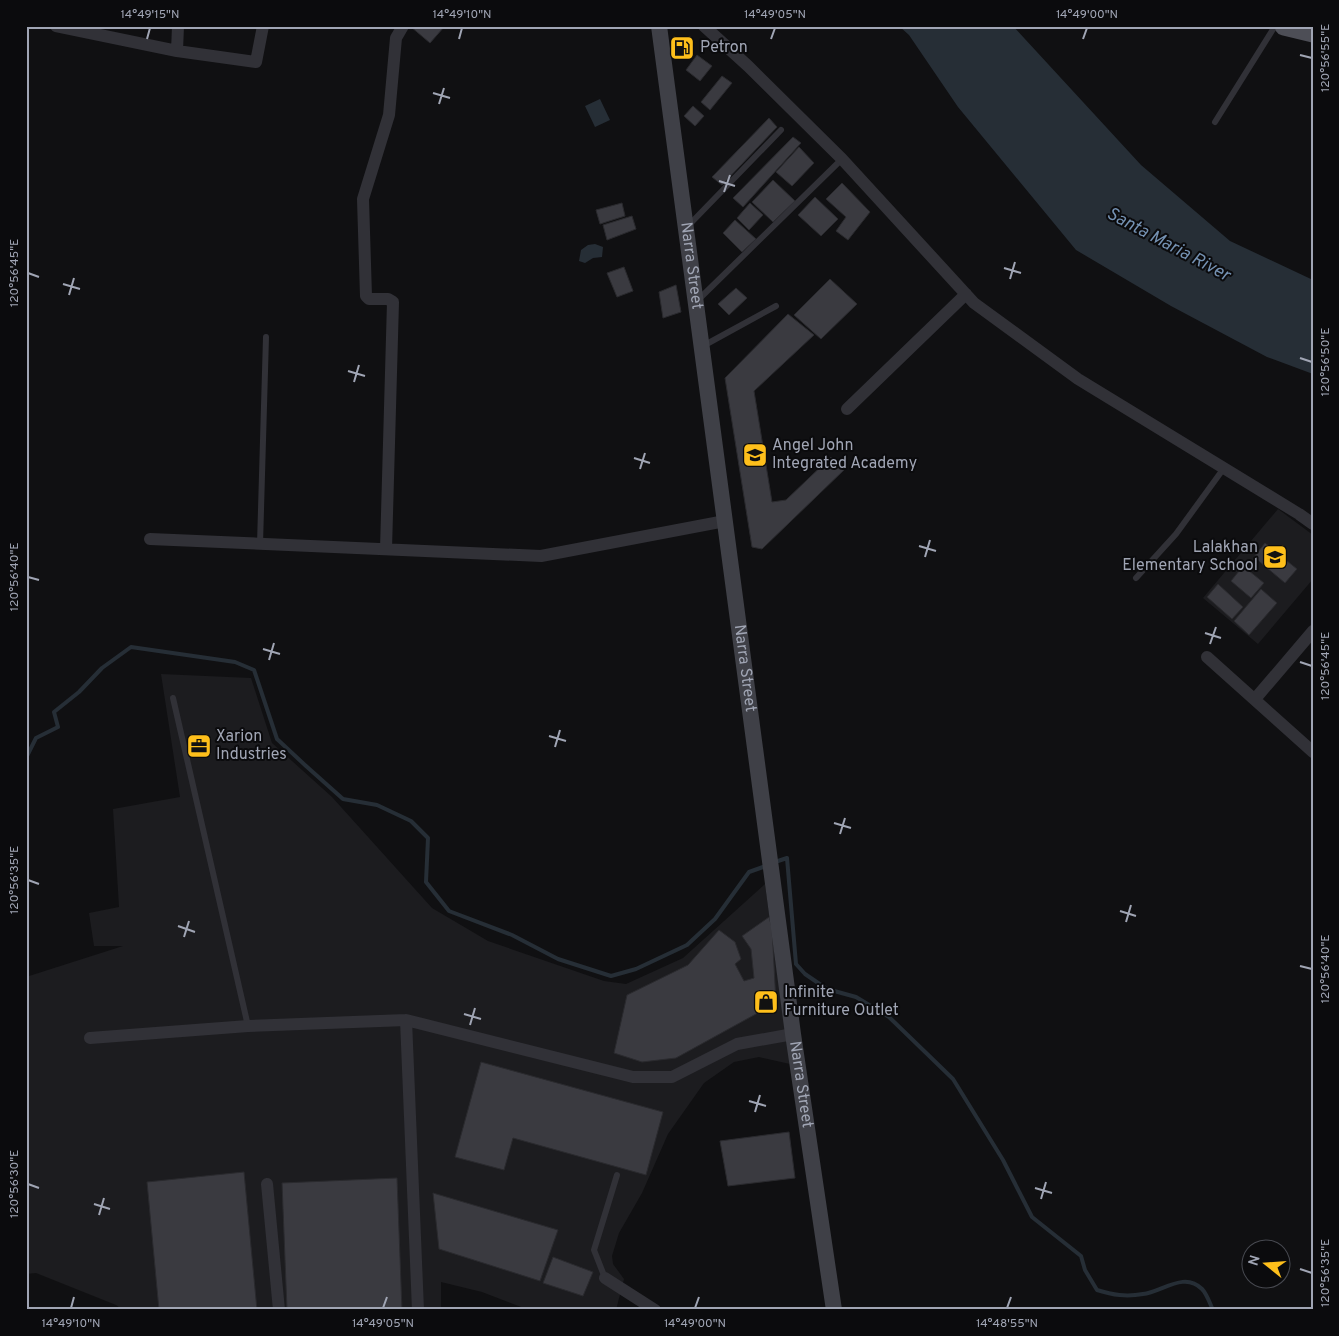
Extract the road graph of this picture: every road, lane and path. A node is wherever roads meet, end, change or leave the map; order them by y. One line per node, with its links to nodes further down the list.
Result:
1 (56, 26): 9 (street)
2 (178, 26): 12 (street)
3 (263, 26): 12 (street)
4 (403, 26): 28 (street)
5 (659, 26): 16 (main road, Narra Street)
6 (704, 26): 15 (street)
7 (1275, 26): 13 (lane)
8 (1284, 26): 11 (main road)
9 (69, 28): 10 (street)
10 (120, 32): 12 (street)
11 (1313, 33)
12 (177, 50)
13 (1215, 122)
14 (782, 130): 16 (lane)
15 (842, 159): 17 (street); 18 (lane)
16 (686, 228): 18 (main road, Narra Street)
17 (966, 294): 22 (street); 23 (street)
18 (696, 302): 21 (main road, Narra Street)
19 (776, 306): 21 (lane)
20 (266, 337): 27 (lane)
21 (702, 347): 24 (main road, Narra Street)
22 (847, 409)
23 (1224, 468): 25 (street); 29 (lane)
24 (725, 521): 28 (street); 37 (main road, Narra Street)
25 (1313, 524)
26 (150, 539): 27 (street)
27 (260, 544): 28 (street)
28 (386, 549)
29 (1136, 578)
30 (1313, 631): 33 (street)
31 (1207, 657): 33 (street)
32 (173, 698): 36 (lane)
33 (1254, 699): 34 (street)
34 (1313, 752)
35 (406, 1020): 36 (street); 37 (street); 43 (street)
36 (248, 1026): 38 (street)
37 (793, 1034): 45 (main road, Narra Street)
38 (90, 1038)
39 (617, 1175): 41 (lane)
40 (267, 1184): 42 (street)
41 (606, 1278): 44 (street)
42 (279, 1310)
43 (418, 1310)
44 (655, 1310)
45 (834, 1310)

